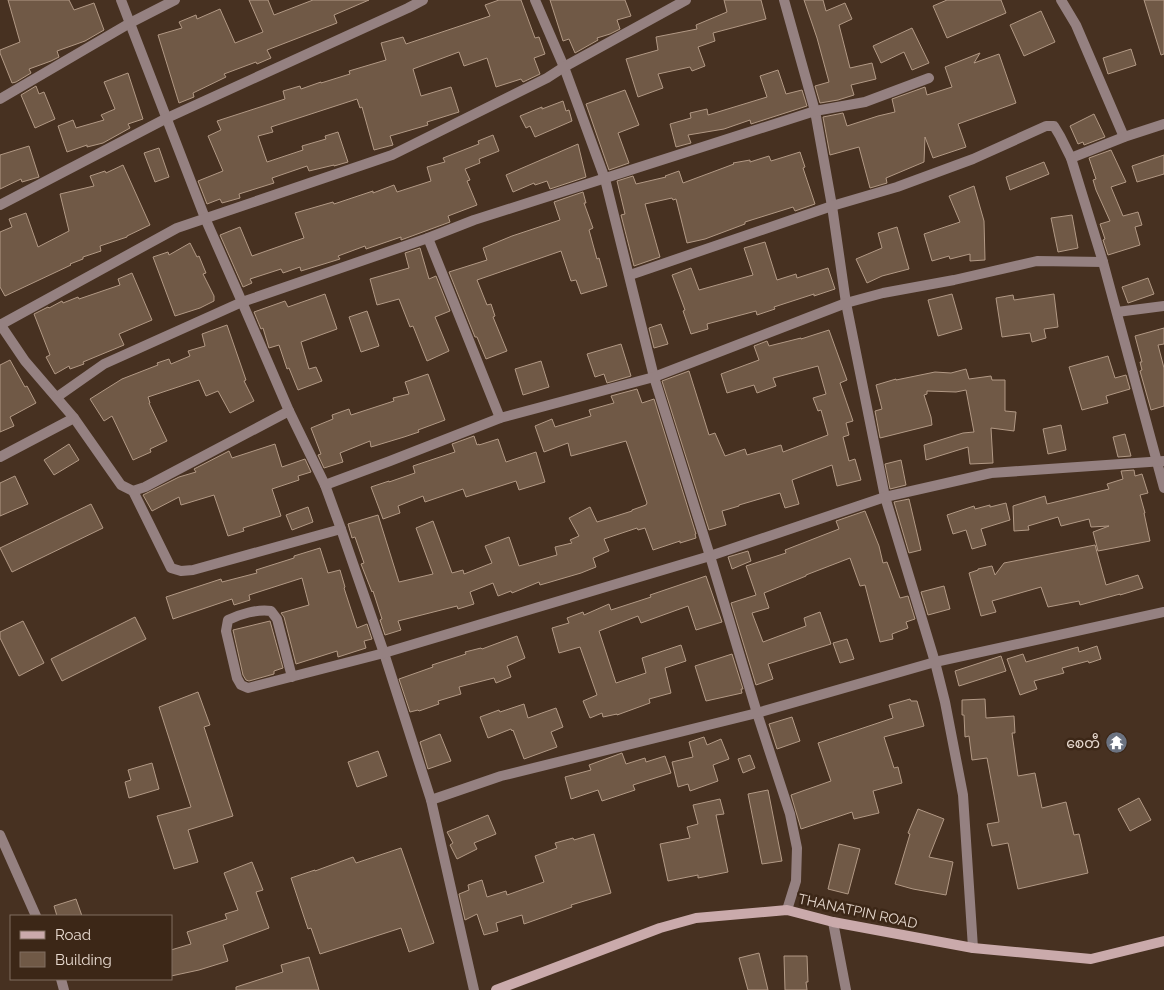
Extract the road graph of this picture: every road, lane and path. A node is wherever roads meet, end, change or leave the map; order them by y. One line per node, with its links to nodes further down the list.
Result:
1 (121, 0): 8 (street)
2 (175, 0): 8 (street)
3 (423, 0): 13 (street)
4 (535, 0): 9 (street)
5 (686, 0): 9 (street)
6 (784, 0): 12 (street)
7 (1061, 0): 15 (street)
8 (130, 23): 11 (street); 13 (street)
9 (564, 67): 17 (street); 20 (street)
10 (929, 78): 12 (street)
11 (0, 99)
12 (815, 111): 17 (street); 19 (street)
13 (167, 118): 18 (street); 20 (street)
14 (1164, 124): 15 (street)
15 (1124, 137): 16 (street)
16 (1071, 158): 19 (street); 22 (street)
17 (605, 179): 21 (street); 23 (street)
18 (0, 205)
19 (832, 206): 23 (street); 25 (street)
20 (205, 218): 24 (street); 28 (street)
21 (428, 238): 24 (street); 33 (street)
22 (1104, 262): 25 (street); 27 (street)
23 (630, 276): 29 (street)
24 (242, 302): 30 (street); 31 (street)
25 (846, 303): 29 (street); 39 (street)
26 (1164, 306): 27 (street)
27 (1117, 312): 35 (street)
28 (0, 324): 30 (street)
29 (654, 377): 33 (street); 41 (street)
30 (56, 396): 32 (street)
31 (289, 411): 36 (street); 38 (street)
32 (74, 418): 34 (street); 38 (street)
33 (500, 418): 36 (street)
34 (0, 458)
35 (1161, 461): 37 (street); 39 (street)
36 (325, 484): 40 (street)
37 (1164, 488)
38 (133, 491): 40 (street)
39 (885, 497): 41 (street); 44 (street)
40 (341, 529): 43 (street)
41 (710, 556): 43 (street); 46 (street)
42 (1164, 612): 44 (street)
43 (384, 653): 45 (street); 47 (street)
44 (934, 662): 46 (street); 53 (street)
45 (292, 677): 45 (street)
46 (757, 713): 47 (street); 49 (street)
47 (431, 800): 54 (street)
48 (0, 835): 50 (street)
49 (787, 910): 51 (main road, THANATPIN ROAD); 55 (main road, THANATPIN ROAD)
50 (36, 915)
51 (833, 922): 53 (main road, THANATPIN ROAD); 56 (street)
52 (1164, 941): 53 (main road, THANATPIN ROAD)
53 (973, 948)
54 (474, 990)
55 (496, 990)
56 (846, 990)

